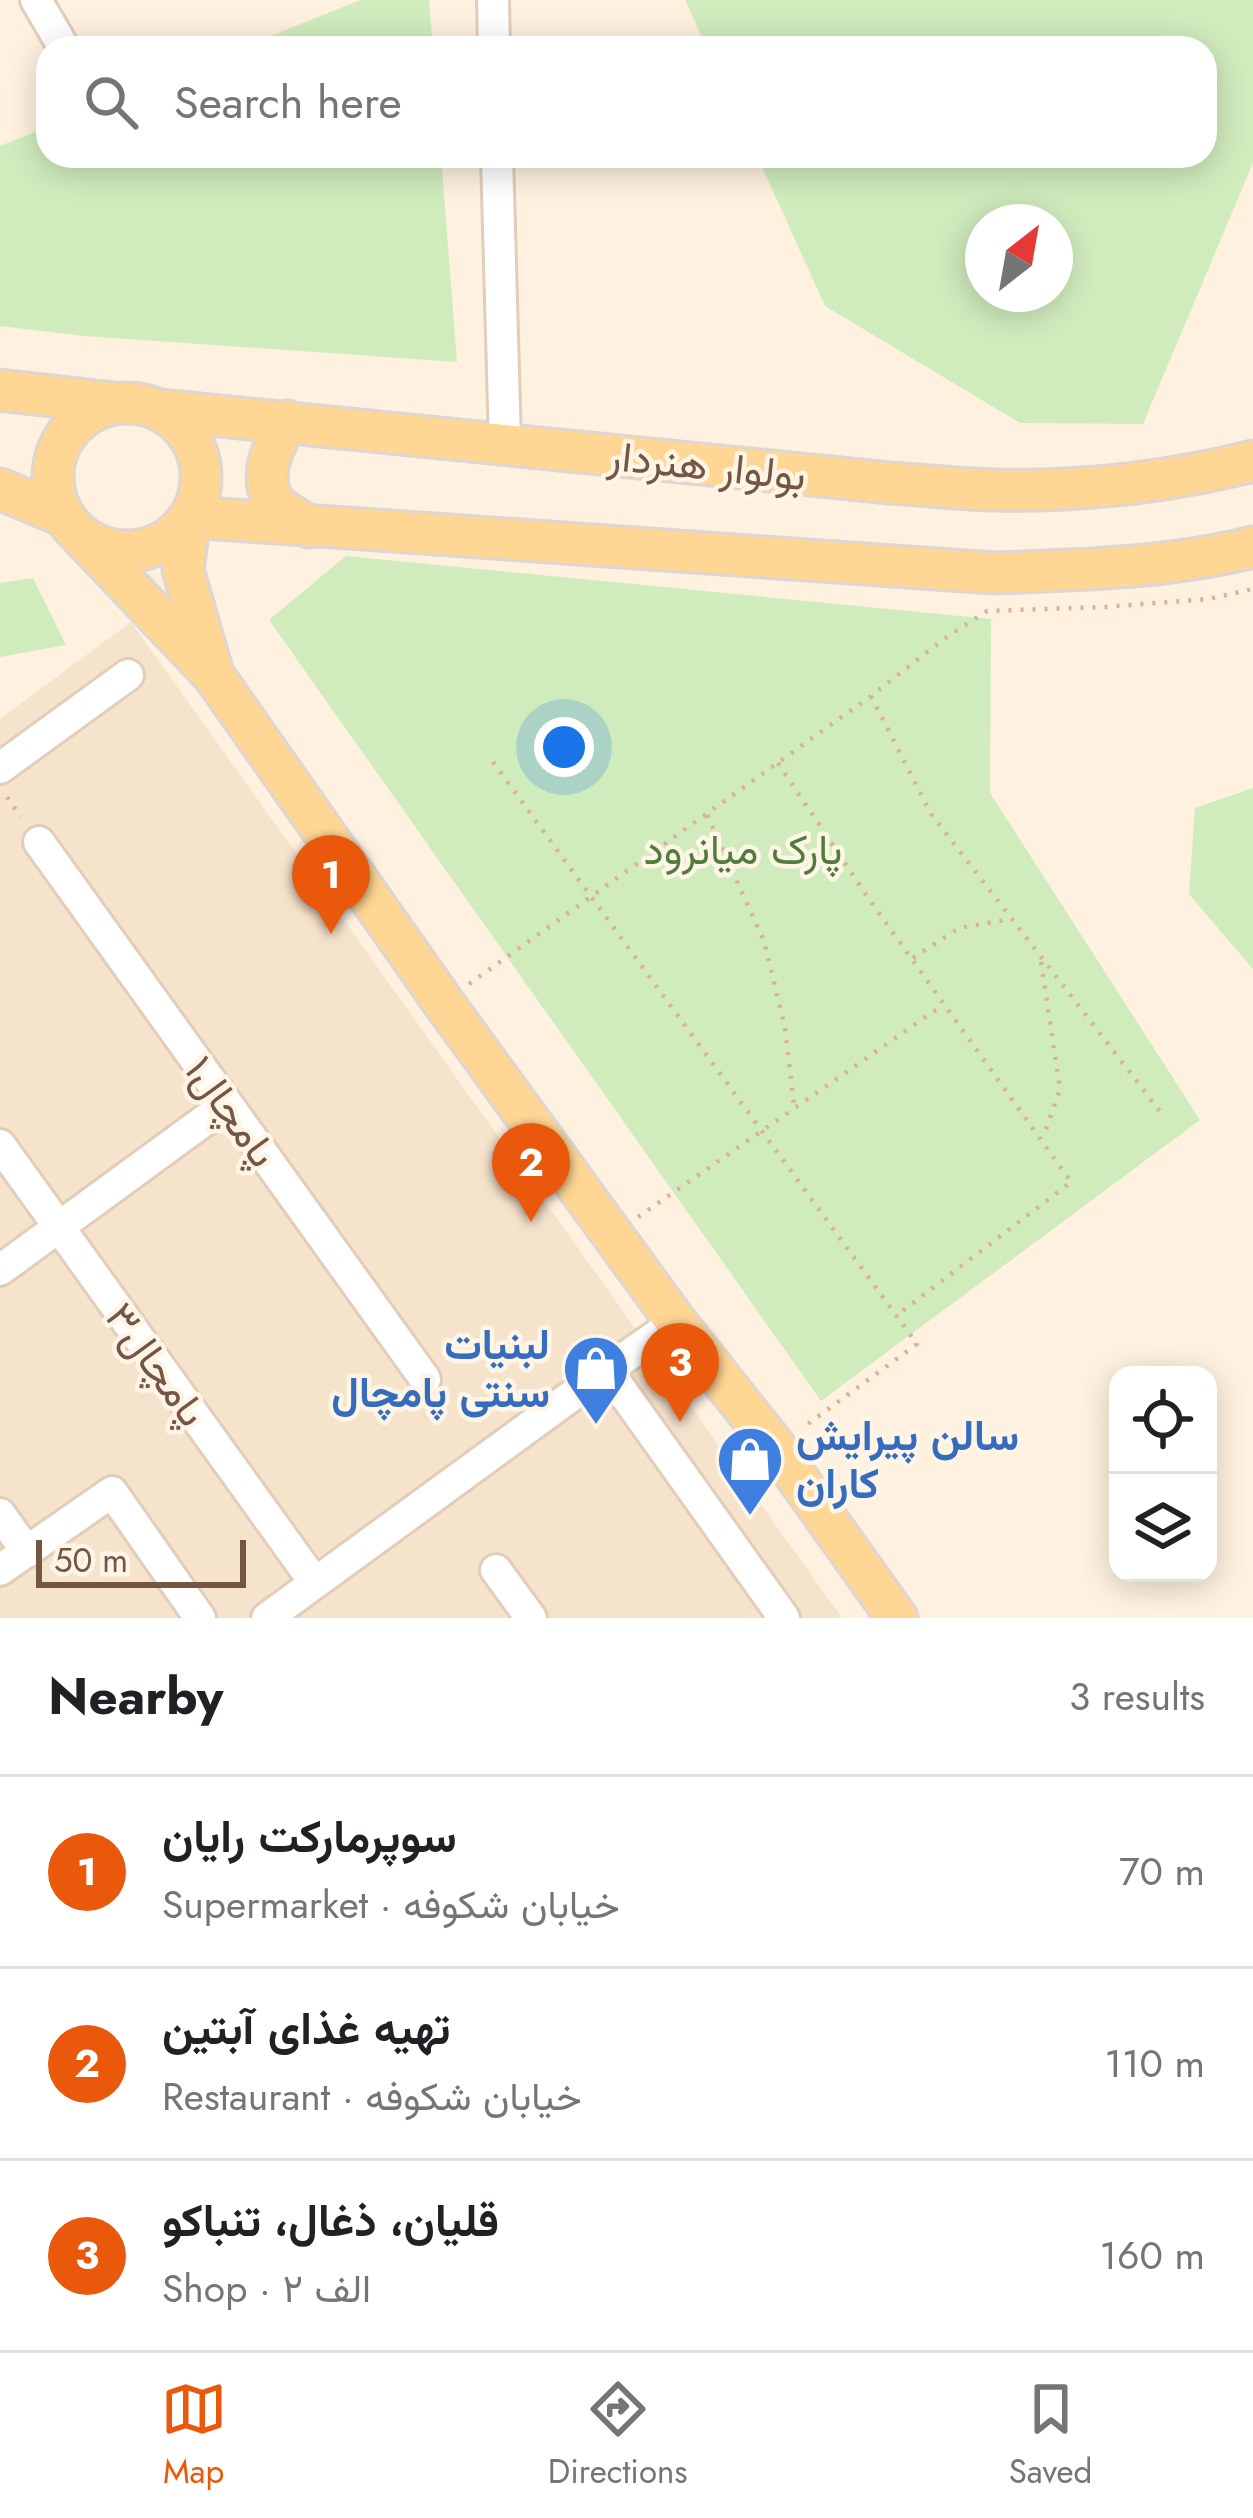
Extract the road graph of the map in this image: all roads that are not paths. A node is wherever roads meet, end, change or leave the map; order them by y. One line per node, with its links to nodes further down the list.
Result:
1 (35, 0): 3 (street)
2 (493, 0): 4 (street)
3 (57, 36)
4 (494, 36)
5 (497, 168): 10 (street)
6 (0, 390): 7 (main road)
7 (113, 403): 8 (main road); 14 (main road)
8 (160, 410): 9 (main road, بولوار هنردار); 13 (main road)
9 (287, 421): 10 (main road, بولوار هنردار); 15 (main road)
10 (505, 444): 11 (main road, بولوار هنردار)
11 (1253, 461)
12 (0, 489): 14 (main road)
13 (190, 517): 14 (main road); 15 (main road, بولوار هنردار); 18 (main road)
14 (72, 526): 18 (main road)
15 (309, 527): 16 (main road, بولوار هنردار)
16 (1253, 547)
17 (128, 675): 19 (street)
18 (214, 676): 25 (main road)
19 (0, 768)
20 (39, 842): 21 (street, پامچال۱)
21 (227, 1104): 23 (street); 27 (street, پامچال۱)
22 (0, 1145): 23 (street, پامچال۳)
23 (60, 1229): 24 (street); 32 (street, پامچال۳)
24 (0, 1270)
25 (676, 1322): 26 (street); 37 (main road)
26 (607, 1370): 32 (street); 36 (street)
27 (425, 1379)
28 (0, 1514): 29 (street)
29 (26, 1552): 30 (street); 33 (street)
30 (0, 1570)
31 (496, 1570): 35 (street)
32 (315, 1583): 34 (street)
33 (200, 1618)
34 (269, 1618)
35 (530, 1618)
36 (784, 1618)
37 (897, 1618)

